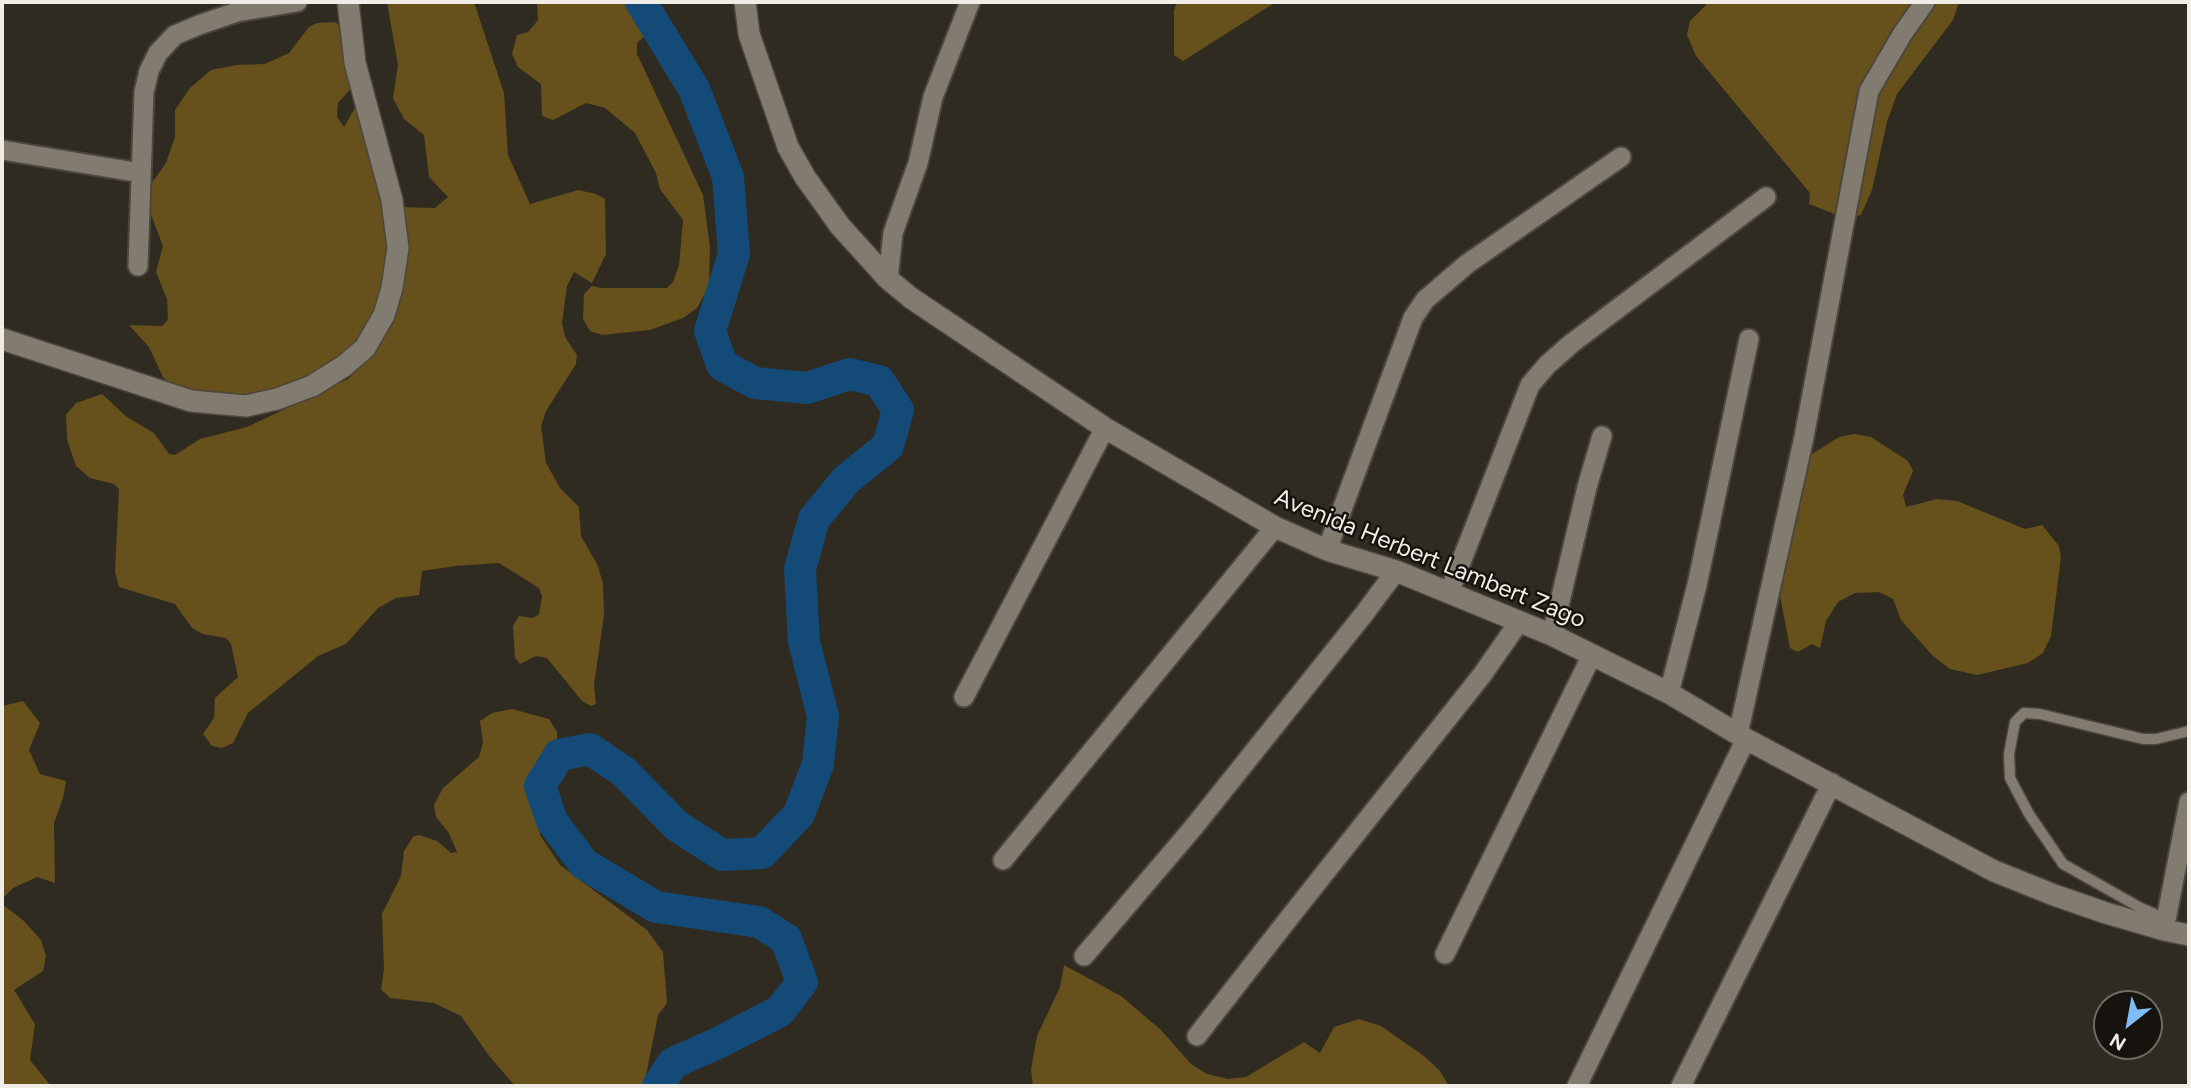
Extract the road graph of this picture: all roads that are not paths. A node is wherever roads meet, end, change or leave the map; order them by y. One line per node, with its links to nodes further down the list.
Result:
1 (297, 2): 8 (street)
2 (348, 2): 12 (street)
3 (744, 2): 11 (street, Avenida Herbert Lambert Zago)
4 (971, 2): 11 (street)
5 (1925, 2): 26 (street)
6 (2, 150): 8 (street)
7 (1621, 157): 17 (street)
8 (141, 173): 10 (street)
9 (1766, 197): 19 (street)
10 (138, 266)
11 (888, 279): 14 (street, Avenida Herbert Lambert Zago)
12 (2, 338)
13 (1749, 339): 23 (street)
14 (1105, 428): 16 (street, Avenida Herbert Lambert Zago); 24 (street)
15 (1602, 436): 21 (street)
16 (1276, 527): 17 (street, Avenida Herbert Lambert Zago); 29 (street)
17 (1327, 550): 18 (street, Avenida Herbert Lambert Zago)
18 (1396, 571): 19 (street, Avenida Herbert Lambert Zago); 33 (street)
19 (1449, 593): 20 (street, Avenida Herbert Lambert Zago)
20 (1519, 622): 21 (street, Avenida Herbert Lambert Zago); 34 (street)
21 (1552, 635): 22 (street, Avenida Herbert Lambert Zago)
22 (1592, 654): 23 (street, Avenida Herbert Lambert Zago); 32 (street)
23 (1669, 693): 26 (street, Avenida Herbert Lambert Zago)
24 (964, 697)
25 (2189, 731): 30 (lane)
26 (1742, 736): 27 (street, Avenida Herbert Lambert Zago); 35 (street)
27 (1832, 783): 30 (street, Avenida Herbert Lambert Zago); 36 (street)
28 (2189, 802): 30 (street)
29 (1003, 860)
30 (2165, 925): 31 (street, Avenida Herbert Lambert Zago)
31 (2189, 935)
32 (1445, 954)
33 (1084, 956)
34 (1197, 1036)
35 (1577, 1086)
36 (1681, 1086)

